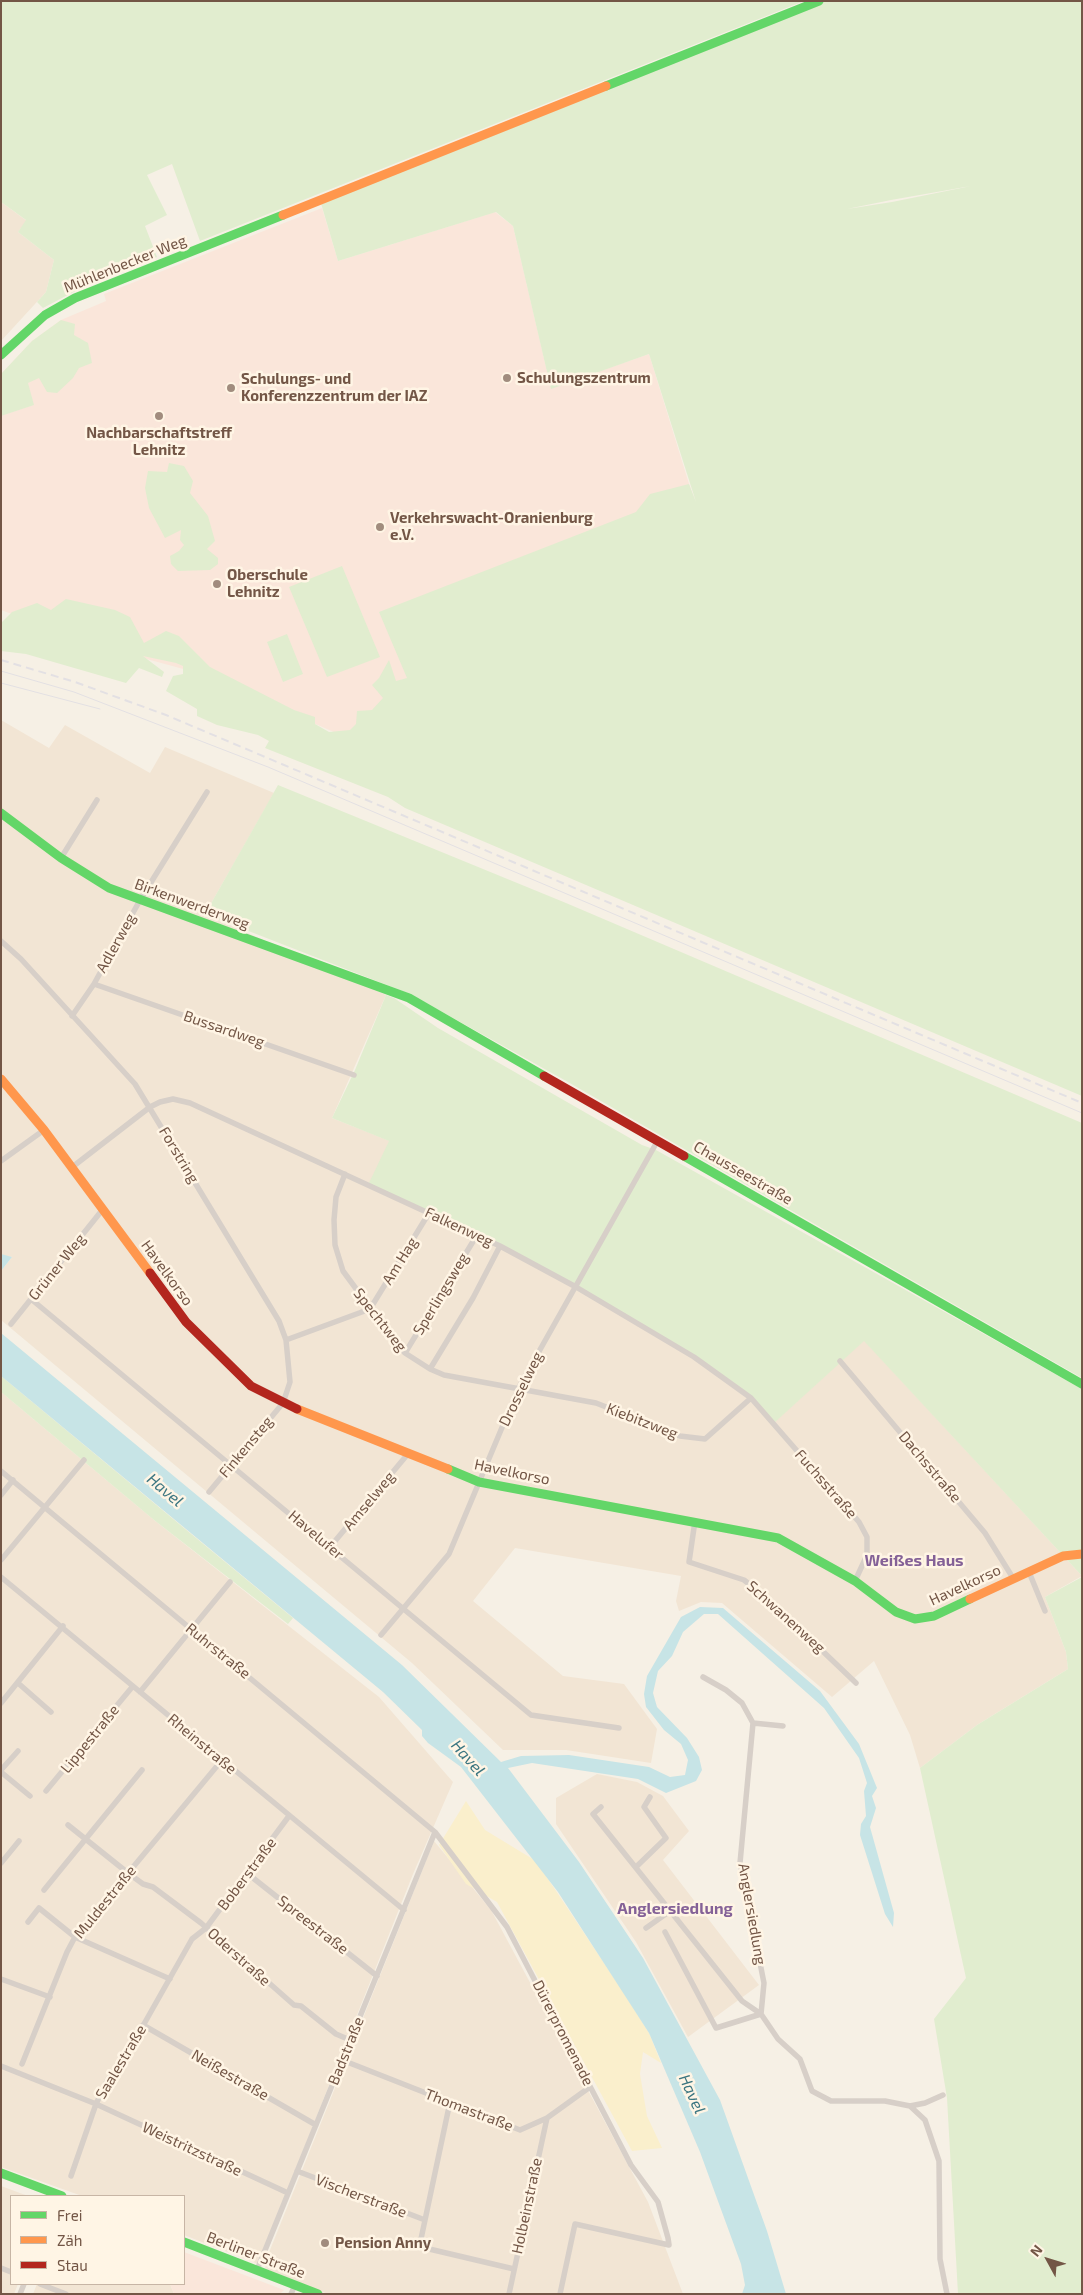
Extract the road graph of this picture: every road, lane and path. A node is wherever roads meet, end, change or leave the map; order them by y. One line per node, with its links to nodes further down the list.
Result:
1 (819, 1): 2 (street, Mühlenbecker Weg)
2 (1, 355)
3 (207, 792): 7 (street, Adlerweg)
4 (97, 800): 6 (street)
5 (1, 812): 6 (street, Birkenwerderweg)
6 (61, 858): 7 (street, Birkenwerderweg)
7 (140, 900): 9 (street, Adlerweg); 10 (street, Birkenwerderweg)
8 (1, 941): 11 (street, Forstring)
9 (94, 984): 11 (street, Adlerweg); 12 (street, Bussardweg)
10 (389, 990): 16 (street, Chausseestraße)
11 (72, 1016): 14 (street, Forstring)
12 (354, 1075)
13 (1, 1078): 15 (street, Havelkorso)
14 (150, 1107): 18 (street, Falkenweg); 19 (street, Falkenweg); 28 (street, Forstring)
15 (44, 1130): 17 (street); 18 (street, Havelkorso)
16 (658, 1140): 24 (street, Drosselweg); 32 (street, Chausseestraße)
17 (1, 1161)
18 (71, 1168): 20 (street, Havelkorso)
19 (345, 1174): 21 (street, Falkenweg); 26 (street, Spechtweg)
20 (103, 1209): 25 (street, Grüner Weg); 35 (street, Havelkorso)
21 (429, 1213): 22 (street, Falkenweg); 26 (street, Am Hag)
22 (477, 1234): 23 (street, Falkenweg); 29 (street, Sperlingsweg)
23 (500, 1246): 24 (street, Falkenweg); 31 (street)
24 (576, 1287): 33 (street, Drosselweg); 34 (street, Falkenweg)
25 (31, 1299): 27 (street, Grüner Weg); 38 (street, Havelufer)
26 (370, 1309): 28 (street); 29 (street, Spechtweg)
27 (12, 1324)
28 (286, 1340): 35 (street, Forstring)
29 (405, 1354): 31 (street, Spechtweg)
30 (840, 1361): 51 (street, Dachsstraße)
31 (430, 1369): 33 (street, Spechtweg)
32 (1082, 1384)
33 (519, 1387): 34 (street, Kiebitzweg); 41 (street, Drosselweg)
34 (750, 1398): 52 (street, Fuchsstraße)
35 (282, 1403): 36 (street, Havelkorso); 38 (street, Finkensteg)
36 (407, 1455): 41 (street, Havelkorso); 46 (street, Amselweg)
37 (84, 1460): 44 (street)
38 (231, 1465): 42 (street, Finkensteg); 46 (street, Havelufer)
39 (1, 1471): 40 (street, Ruhrstraße)
40 (13, 1480): 43 (street); 44 (street, Ruhrstraße)
41 (479, 1482): 45 (street, Havelkorso); 54 (street, Drosselweg)
42 (209, 1492)
43 (1, 1495)
44 (46, 1508): 48 (street); 57 (street, Ruhrstraße)
45 (695, 1521): 52 (street, Havelkorso); 61 (street, Schwanenweg)
46 (330, 1547): 54 (street, Havelufer)
47 (1082, 1554): 49 (street, Havelkorso)
48 (1, 1560)
49 (1028, 1572): 51 (street, Havelkorso); 55 (street)
50 (1, 1576): 56 (street, Rheinstraße)
51 (1013, 1578): 52 (street, Havelkorso)
52 (855, 1581)
53 (230, 1582): 57 (street)
54 (404, 1608): 58 (street, Drosselweg); 68 (street, Havelufer)
55 (1045, 1611)
56 (63, 1626): 60 (street); 62 (street, Rheinstraße)
57 (192, 1629): 63 (street); 79 (street, Ruhrstraße)
58 (381, 1635)
59 (703, 1677): 66 (street)
60 (18, 1683): 64 (street); 65 (street)
61 (856, 1683)
62 (133, 1686): 63 (street, Rheinstraße); 73 (street, Lippestraße)
63 (140, 1692): 70 (street, Rheinstraße)
64 (1, 1703)
65 (51, 1712)
66 (753, 1723): 67 (street); 98 (street, Anglersiedlung)
67 (783, 1726)
68 (619, 1728)
69 (18, 1750): 72 (street)
70 (222, 1760): 77 (street, Rheinstraße); 84 (street, Muldestraße)
71 (142, 1770): 80 (street)
72 (1, 1771): 74 (street)
73 (46, 1791)
74 (30, 1796)
75 (650, 1797): 83 (street)
76 (601, 1807): 83 (street)
77 (289, 1816): 85 (street, Boberstraße); 87 (street, Rheinstraße)
78 (68, 1825): 80 (street, Oderstraße)
79 (435, 1832): 87 (street, Badstraße); 104 (street, Dürerpromenade)
80 (85, 1839): 84 (street, Oderstraße); 86 (street)
81 (19, 1841): 82 (street)
82 (1, 1863)
83 (636, 1867): 88 (street)
84 (128, 1873): 90 (street, Oderstraße); 93 (street, Muldestraße)
85 (248, 1874): 90 (street, Boberstraße); 94 (street, Spreestraße)
86 (44, 1890)
87 (404, 1910): 94 (street, Badstraße)
88 (670, 1911): 91 (street); 98 (street)
89 (28, 1922): 93 (street)
90 (206, 1928): 96 (street, Boberstraße); 100 (street, Oderstraße)
91 (646, 1928)
92 (665, 1932): 98 (street)
93 (75, 1937): 96 (street); 97 (street, Muldestraße)
94 (377, 1976): 100 (street, Badstraße)
95 (1, 1979): 97 (street)
96 (170, 1979): 99 (street, Saalestraße)
97 (50, 1997): 102 (street, Muldestraße)
98 (761, 2014): 108 (street)
99 (143, 2025): 107 (street, Saalestraße); 110 (street, Neißestraße)
100 (350, 2040): 101 (street, Badstraße)
101 (342, 2060): 106 (street, Thomastraße); 110 (street, Badstraße)
102 (22, 2064)
103 (1, 2066): 107 (street, Weistritzstraße)
104 (590, 2087): 109 (street, Thomastraße); 125 (street, Dürerpromenade)
105 (943, 2095): 108 (street)
106 (450, 2102): 109 (street, Thomastraße); 116 (street)
107 (96, 2104): 113 (street, Saalestraße); 114 (street, Weistritzstraße)
108 (910, 2106): 126 (street)
109 (547, 2118): 118 (street, Holbeinstraße)
110 (316, 2125): 111 (street, Badstraße)
111 (297, 2171): 114 (street, Badstraße); 116 (street, Vischerstraße)
112 (1, 2173): 115 (street)
113 (71, 2176)
114 (288, 2193): 119 (street, Badstraße)
115 (57, 2195)
116 (425, 2220): 118 (street)
117 (185, 2242): 119 (street, Berliner Straße)
118 (514, 2269): 124 (street, Holbeinstraße)
119 (257, 2270): 121 (street, Berliner Straße)
120 (43, 2285): 122 (street)
121 (293, 2290): 123 (street, Berliner Straße)
122 (66, 2294)
123 (318, 2294)
124 (509, 2294)
125 (560, 2294)
126 (948, 2294)

